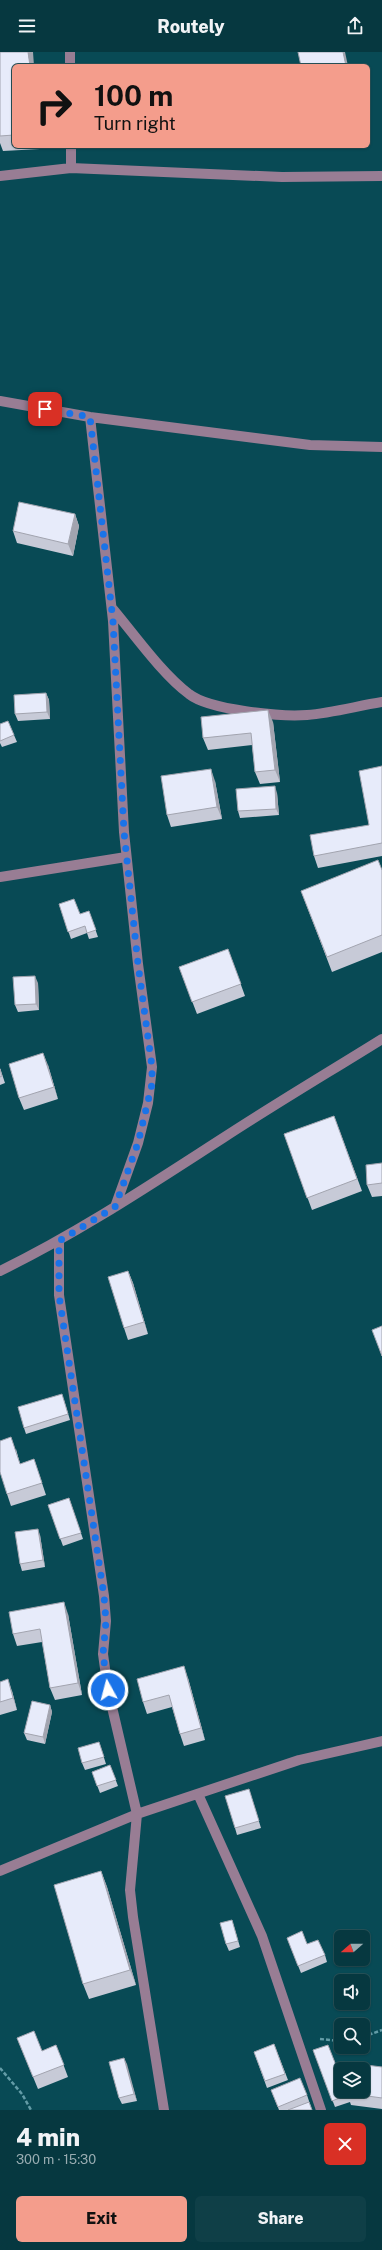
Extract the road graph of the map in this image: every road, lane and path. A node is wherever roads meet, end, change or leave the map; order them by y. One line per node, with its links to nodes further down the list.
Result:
1 (70, 52): 2 (street)
2 (70, 64)
3 (71, 148): 4 (street)
4 (71, 168): 5 (street); 6 (street)
5 (0, 176)
6 (382, 176)
7 (0, 401): 8 (street)
8 (90, 417): 9 (street); 10 (street)
9 (382, 447)
10 (112, 608): 11 (street); 12 (street)
11 (382, 702)
12 (126, 857): 13 (street); 15 (street)
13 (0, 876)
14 (382, 1039): 15 (street)
15 (115, 1207): 16 (street)
16 (59, 1241): 17 (street); 20 (street)
17 (0, 1271)
18 (382, 1741): 19 (street)
19 (198, 1794): 20 (street); 27 (street)
20 (137, 1814): 21 (street); 26 (street)
21 (0, 1871)
22 (382, 2030): 23 (path)
23 (370, 2034)
24 (0, 2068): 25 (path)
25 (31, 2110)
26 (164, 2110)
27 (321, 2110)

